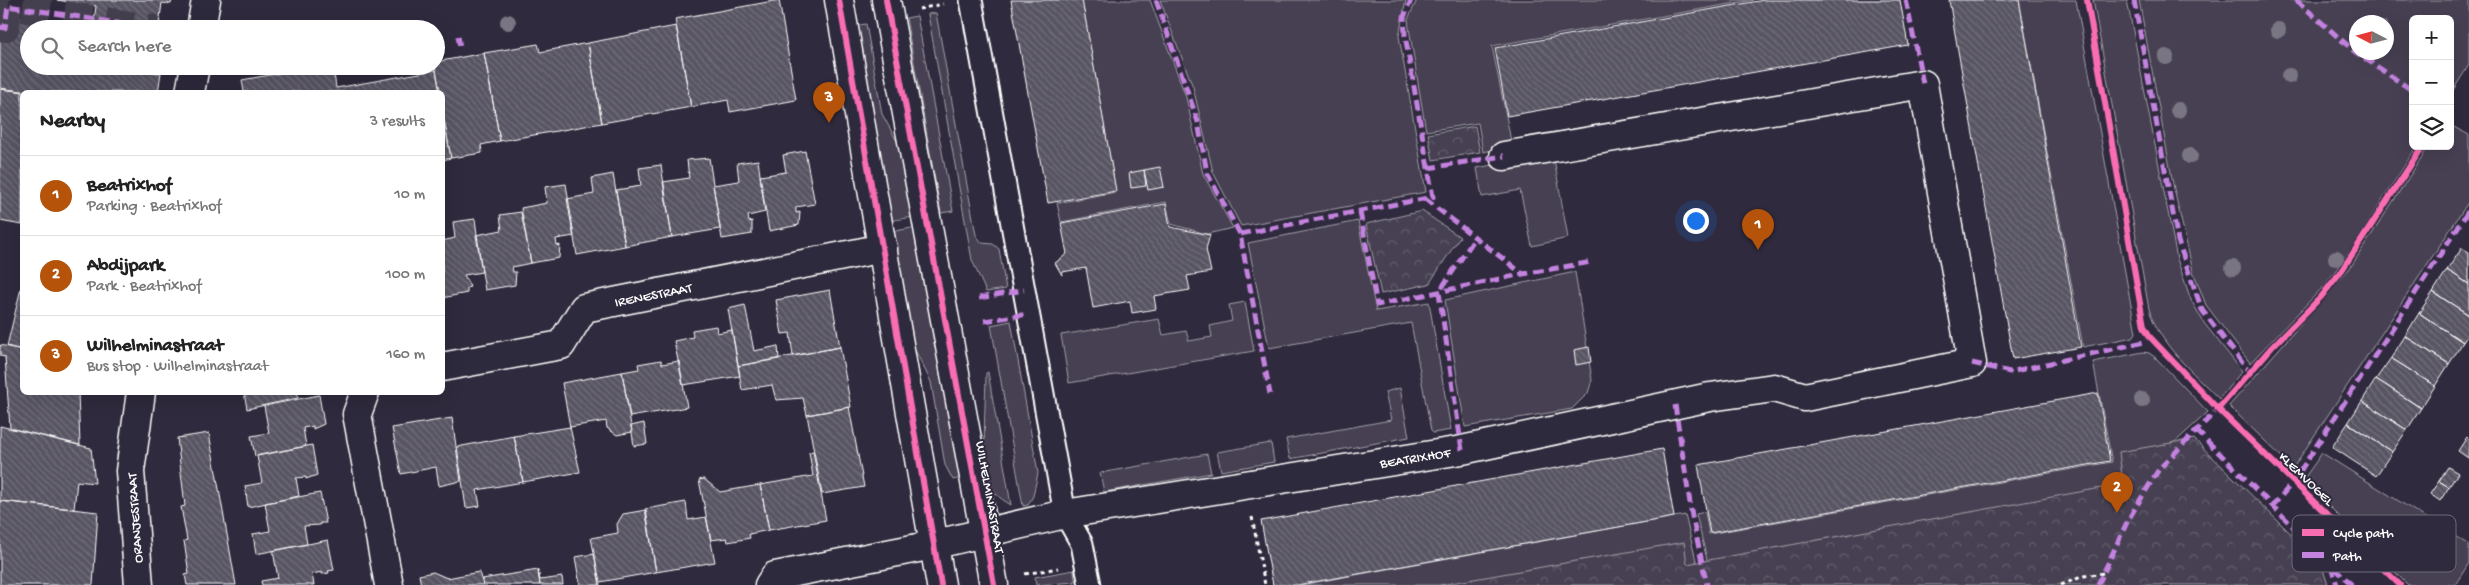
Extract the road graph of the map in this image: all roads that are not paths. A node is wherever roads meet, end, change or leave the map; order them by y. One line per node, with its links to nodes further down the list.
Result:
1 (206, 0): 5 (street)
2 (839, 0): 9 (street)
3 (886, 0): 14 (street, WILHELMINASTRAAT)
4 (971, 0): 13 (lane)
5 (203, 20)
6 (193, 75): 7 (street)
7 (190, 90)
8 (1504, 156): 13 (street, BEATRIXHOF)
9 (884, 248): 10 (street, IRENESTRAAT); 15 (street)
10 (445, 366)
11 (141, 395): 16 (street, ORANJESTRAAT)
12 (364, 395): 17 (street)
13 (1065, 514): 14 (street, BEATRIXHOF); 21 (lane)
14 (984, 532): 15 (street, BEATRIXHOF); 20 (street, WILHELMINASTRAAT)
15 (934, 544): 18 (street, BEATRIXHOF); 19 (street)
16 (139, 585)
17 (388, 585)
18 (770, 585)
19 (941, 585)
20 (994, 585)
21 (1090, 585)

